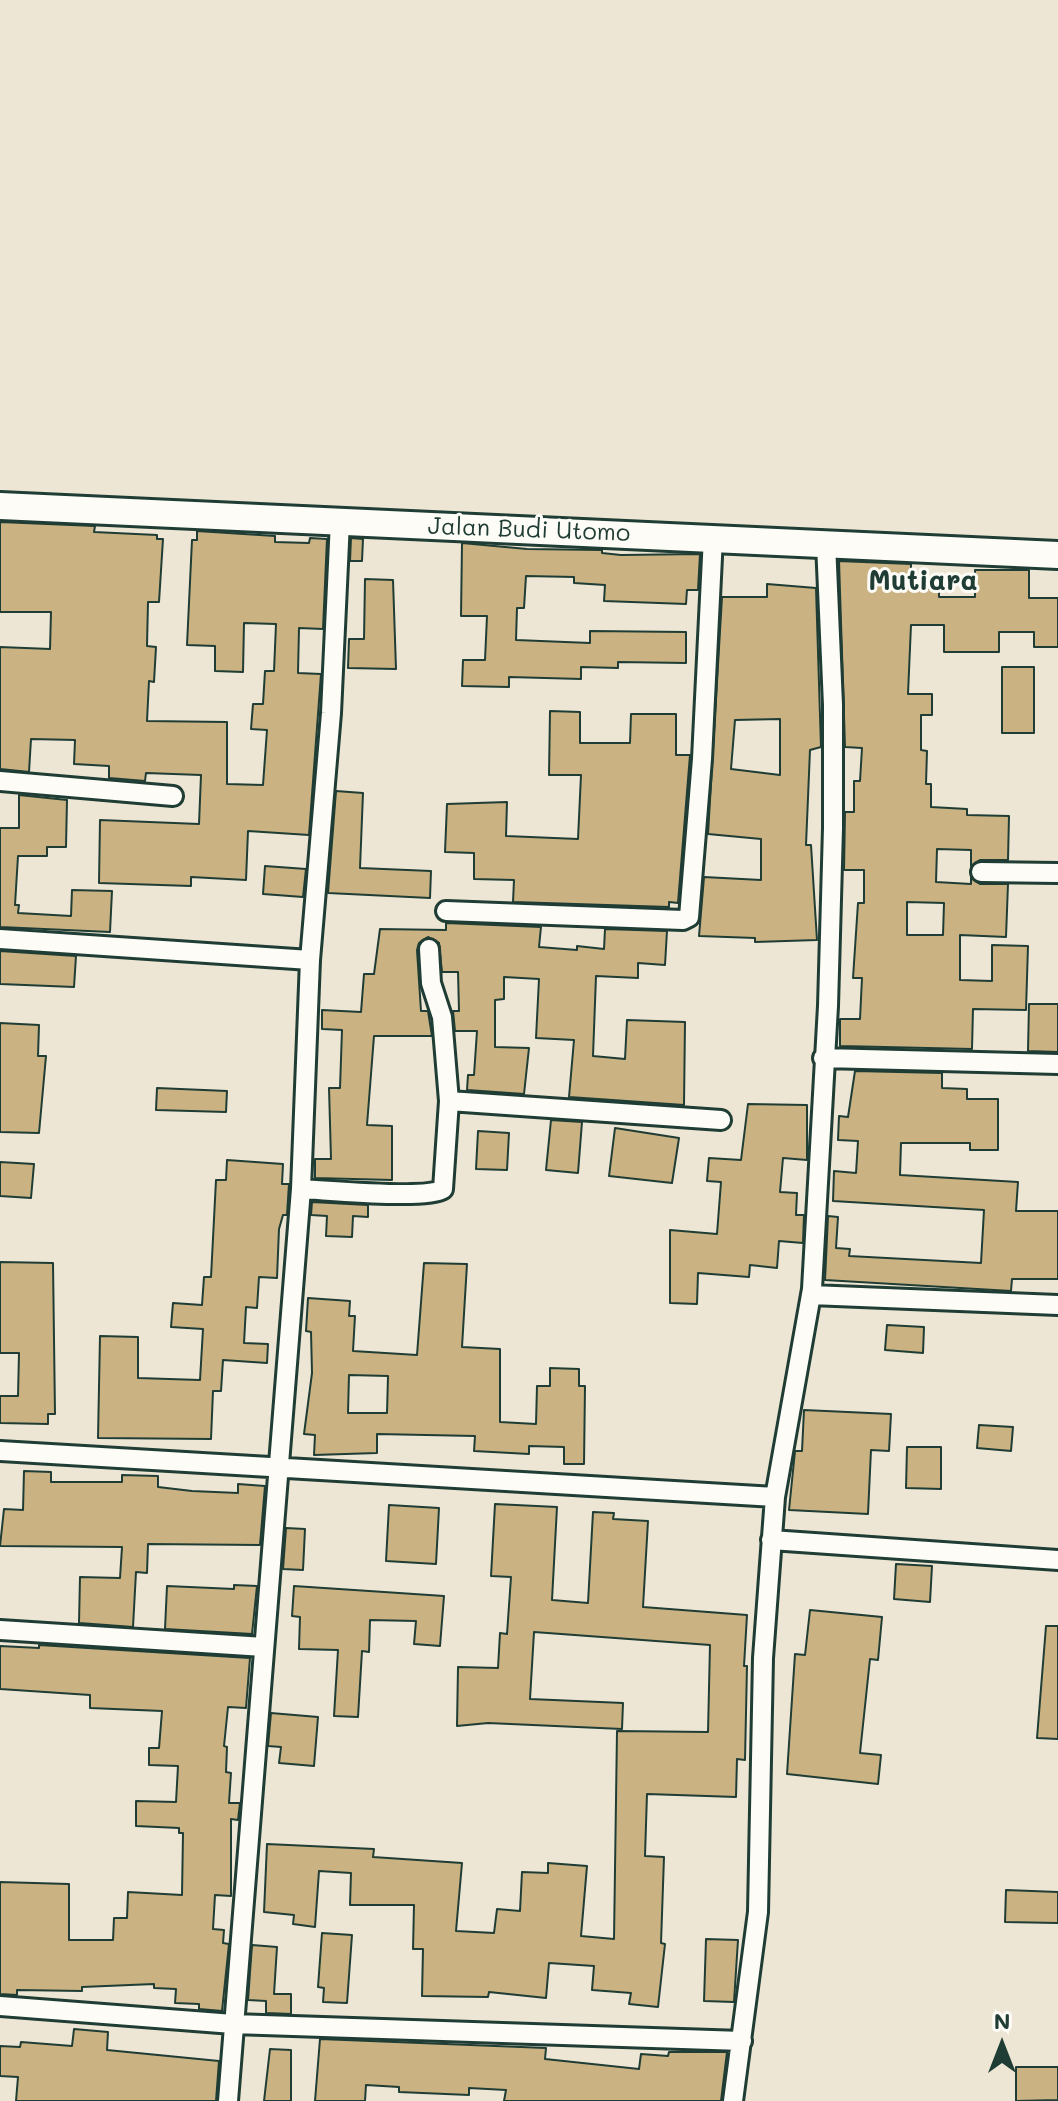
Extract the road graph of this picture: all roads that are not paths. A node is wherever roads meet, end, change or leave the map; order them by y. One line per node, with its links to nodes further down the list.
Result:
1 (0, 506): 2 (street, Jalan Budi Utomo)
2 (340, 521): 3 (street, Jalan Budi Utomo); 13 (street)
3 (713, 537): 4 (street, Jalan Budi Utomo); 10 (street)
4 (826, 543): 5 (street, Jalan Budi Utomo); 14 (street)
5 (1058, 555)
6 (0, 781): 7 (street)
7 (173, 796)
8 (981, 872): 9 (street)
9 (1058, 873)
10 (446, 911)
11 (0, 939): 13 (street)
12 (429, 949): 16 (street)
13 (310, 960): 18 (street)
14 (823, 1058): 15 (street); 19 (street)
15 (1058, 1064)
16 (449, 1101): 17 (street); 18 (street)
17 (721, 1120)
18 (301, 1189): 22 (street)
19 (811, 1295): 20 (street); 23 (street)
20 (1058, 1305)
21 (0, 1451): 22 (street)
22 (277, 1465): 23 (street); 27 (street)
23 (775, 1497): 24 (street)
24 (771, 1540): 25 (street); 30 (street)
25 (1058, 1560)
26 (0, 1630): 27 (street)
27 (264, 1647): 29 (street)
28 (0, 2006): 29 (street)
29 (233, 2024): 30 (street); 31 (street)
30 (742, 2041): 32 (street)
31 (228, 2101)
32 (733, 2101)

